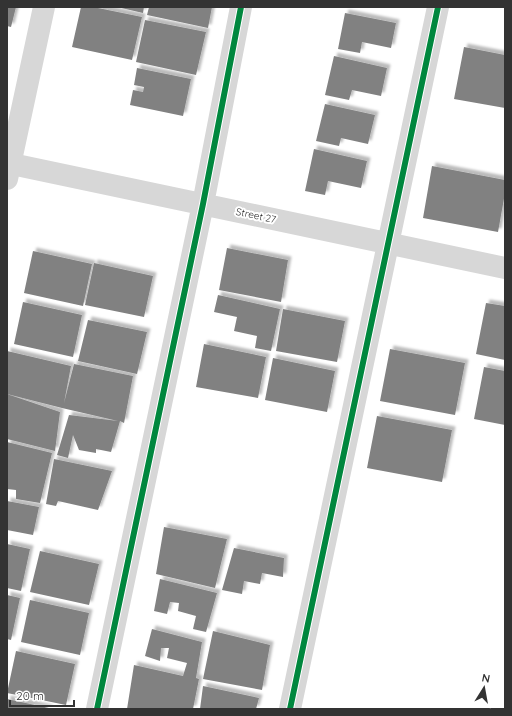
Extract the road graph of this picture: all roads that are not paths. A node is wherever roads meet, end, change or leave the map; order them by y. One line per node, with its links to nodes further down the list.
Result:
1 (44, 7): 4 (street)
2 (241, 7): 5 (street)
3 (438, 7): 6 (street)
4 (8, 168): 5 (street, Street 27)
5 (203, 204): 6 (street, Street 27); 8 (street)
6 (388, 243): 7 (street, Street 27); 9 (street)
7 (505, 268)
8 (97, 709)
9 (290, 709)

